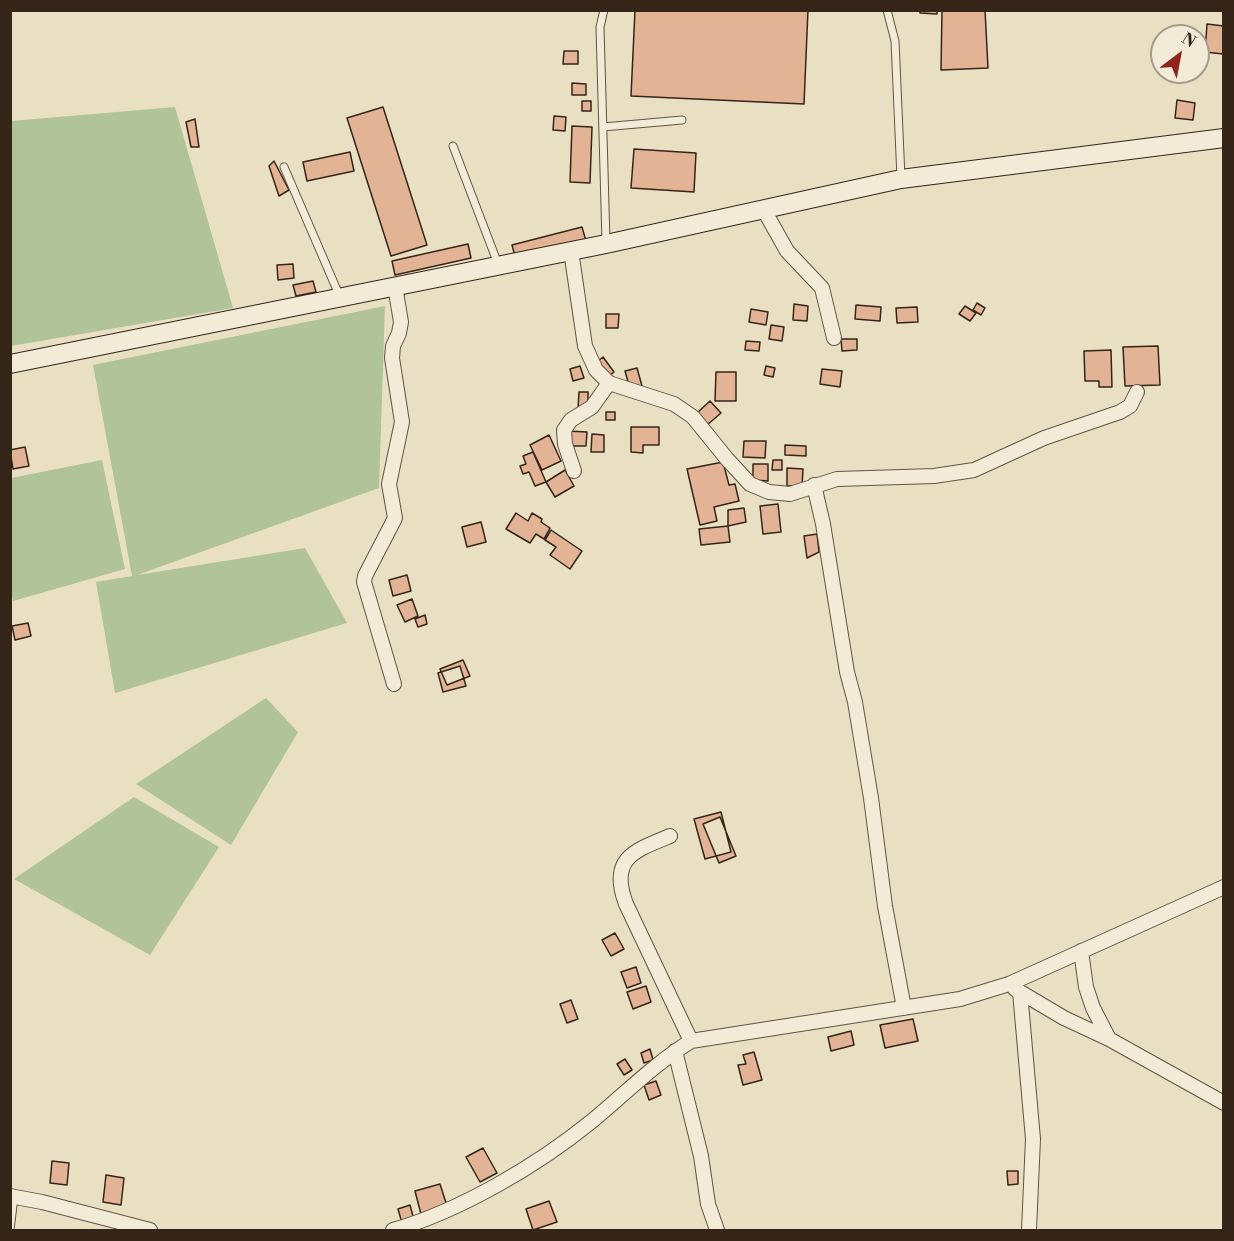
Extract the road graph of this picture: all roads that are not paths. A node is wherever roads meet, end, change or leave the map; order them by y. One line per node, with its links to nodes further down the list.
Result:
1 (604, 10): 4 (lane)
2 (887, 10): 8 (lane)
3 (682, 120): 4 (lane)
4 (603, 127): 10 (lane)
5 (1224, 138): 8 (street)
6 (453, 146): 12 (lane)
7 (284, 167): 14 (lane)
8 (901, 179): 9 (street)
9 (764, 210): 10 (street); 15 (street)
10 (606, 244): 11 (street)
11 (571, 251): 12 (street); 17 (street)
12 (499, 265): 13 (street)
13 (395, 286): 14 (street); 21 (street)
14 (340, 297): 16 (street)
15 (834, 338)
16 (10, 364)
17 (609, 383): 19 (street); 20 (street)
18 (1137, 392): 20 (street)
19 (574, 471)
20 (814, 485): 26 (street)
21 (394, 684)
22 (670, 836): 28 (street)
23 (1224, 887): 24 (street)
24 (1081, 951): 25 (street); 27 (street)
25 (1015, 988): 26 (street); 27 (street); 36 (street)
26 (904, 1008): 28 (street)
27 (1109, 1039): 30 (street)
28 (691, 1041): 29 (street)
29 (675, 1051): 34 (street); 35 (street)
30 (1224, 1103)
31 (12, 1197): 32 (lane); 33 (street)
32 (10, 1230)
33 (150, 1230)
34 (393, 1230)
35 (717, 1230)
36 (1029, 1230)

